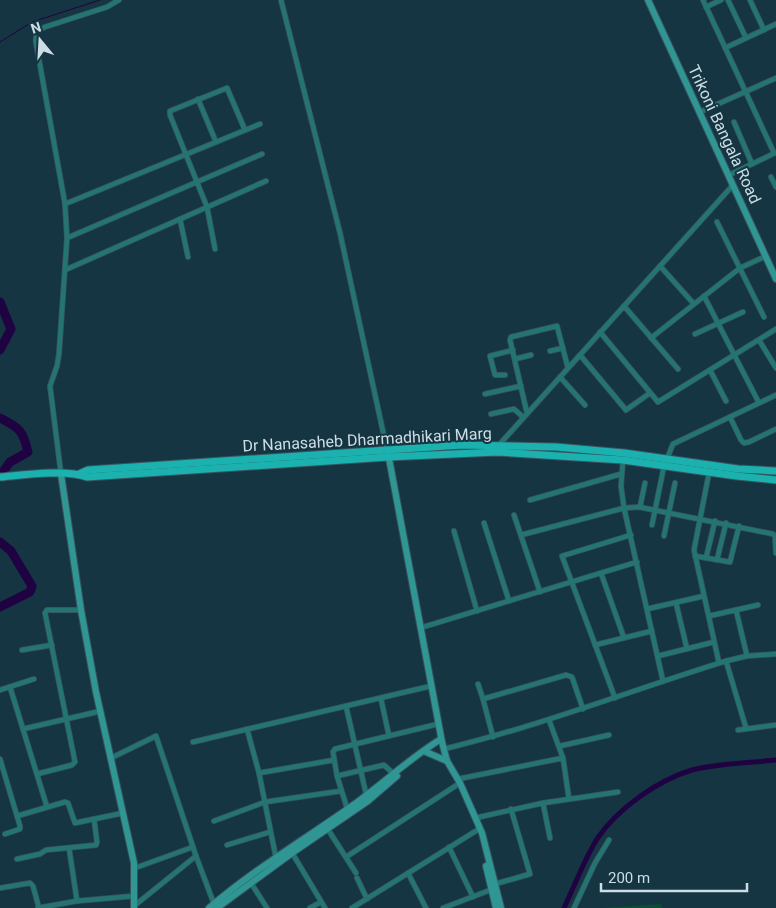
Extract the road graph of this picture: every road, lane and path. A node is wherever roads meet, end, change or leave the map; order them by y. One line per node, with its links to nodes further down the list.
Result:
1 (119, 0): 31 (street)
2 (281, 0): 81 (street)
3 (648, 0): 16 (street, Trikoni Bangala Road)
4 (703, 0): 8 (street)
5 (721, 0): 8 (street)
6 (728, 0): 11 (street)
7 (750, 0): 10 (street)
8 (706, 8): 12 (street)
9 (776, 24): 10 (street)
10 (764, 30): 11 (street)
11 (746, 38): 12 (street)
12 (725, 48): 14 (street)
13 (776, 78): 14 (street)
14 (746, 92): 16 (street); 21 (street)
15 (198, 99): 19 (street); 20 (street); 22 (street)
16 (700, 112): 25 (street, Trikoni Bangala Road)
17 (734, 122): 24 (street)
18 (260, 124): 19 (street)
19 (245, 130): 20 (street)
20 (216, 142): 22 (street)
21 (775, 153): 24 (street)
22 (186, 154): 28 (street); 31 (street)
23 (262, 154): 28 (street)
24 (752, 164): 25 (street)
25 (729, 175): 29 (street, Trikoni Bangala Road)
26 (771, 177): 30 (street)
27 (266, 180): 32 (street)
28 (198, 182): 32 (street); 35 (street)
29 (733, 185): 37 (street, Trikoni Bangala Road); 39 (street)
30 (776, 187)
31 (66, 204): 35 (street)
32 (207, 207): 33 (street); 36 (street)
33 (180, 219): 38 (street); 41 (street)
34 (717, 222): 40 (street)
35 (67, 238): 41 (street)
36 (216, 250)
37 (766, 256): 40 (street); 42 (street, Trikoni Bangala Road)
38 (188, 257)
39 (660, 266): 45 (street); 46 (street)
40 (740, 268): 44 (street); 48 (street)
41 (65, 270): 86 (street)
42 (774, 270): 43 (street, Trikoni Bangala Road)
43 (776, 280)
44 (704, 296): 45 (street); 49 (street)
45 (694, 304): 53 (street)
46 (624, 306): 51 (street); 53 (street)
47 (743, 312): 49 (street)
48 (764, 317)
49 (718, 323): 52 (street); 60 (street)
50 (776, 330): 54 (street)
51 (600, 332): 59 (street); 69 (street)
52 (695, 334)
53 (651, 338): 64 (street)
54 (759, 340): 60 (street); 63 (street)
55 (563, 348): 56 (street); 57 (street); 62 (street)
56 (513, 350): 61 (street); 66 (street)
57 (550, 351)
58 (531, 355): 61 (street)
59 (580, 355): 62 (street); 69 (street)
60 (735, 355): 65 (street); 73 (street)
61 (515, 359): 68 (street)
62 (568, 368): 67 (street)
63 (776, 368)
64 (678, 369)
65 (710, 370): 69 (street); 72 (street)
66 (505, 375)
67 (560, 377): 74 (street); 75 (street)
68 (521, 386): 70 (street); 75 (street)
69 (650, 393)
70 (485, 394)
71 (776, 395): 73 (street)
72 (726, 401)
73 (759, 403): 78 (street)
74 (585, 405)
75 (527, 413): 77 (street)
76 (491, 414): 77 (street)
77 (523, 417): 80 (street)
78 (730, 417): 79 (street); 83 (street)
79 (776, 429)
80 (498, 448): 81 (main road, Dr Nanasaheb Dharmadhikari Marg); 82 (main road, Dr Nanasaheb Dharmadhikari Marg)
81 (388, 453): 86 (main road, Dr Nanasaheb Dharmadhikari Marg); 125 (street)
82 (624, 457): 83 (main road, Dr Nanasaheb Dharmadhikari Marg); 87 (street)
83 (665, 462): 84 (main road, Dr Nanasaheb Dharmadhikari Marg); 85 (main road, Dr Nanasaheb Dharmadhikari Marg); 95 (street)
84 (776, 471)
85 (709, 472): 89 (main road, Dr Nanasaheb Dharmadhikari Marg); 98 (street)
86 (61, 474): 88 (main road, Dr Nanasaheb Dharmadhikari Marg); 121 (street)
87 (621, 474): 92 (street); 94 (street)
88 (0, 477)
89 (776, 480)
90 (645, 483): 93 (street)
91 (675, 483): 96 (street)
92 (530, 500)
93 (640, 507): 94 (street); 95 (street)
94 (624, 508): 105 (street); 106 (street)
95 (655, 509): 96 (street); 102 (street)
96 (668, 512): 98 (street); 107 (street)
97 (514, 515): 105 (street)
98 (700, 518): 99 (street); 109 (street)
99 (715, 521): 101 (street); 110 (street)
100 (484, 523): 117 (street)
101 (726, 523): 103 (street); 111 (street)
102 (652, 525)
103 (739, 526): 108 (street); 111 (street)
104 (454, 531): 123 (street)
105 (521, 535): 115 (street)
106 (631, 535): 112 (street); 114 (street)
107 (664, 536)
108 (776, 553)
109 (695, 556): 110 (street); 116 (street)
110 (706, 558): 111 (street)
111 (717, 560)
112 (637, 562): 113 (street); 120 (street)
113 (601, 573): 114 (street); 127 (street)
114 (571, 582): 115 (street); 130 (street)
115 (540, 592): 117 (street)
116 (704, 596): 118 (street); 124 (street)
117 (509, 601): 123 (street)
118 (676, 603): 120 (street); 131 (street)
119 (758, 605): 122 (street)
120 (647, 609): 126 (street)
121 (81, 610): 129 (street); 149 (street)
122 (736, 610): 124 (street); 135 (street)
123 (477, 611): 125 (street)
124 (709, 616): 128 (street)
125 (420, 628): 141 (street)
126 (652, 631): 127 (street); 134 (street)
127 (624, 638): 130 (street)
128 (714, 642): 131 (street); 137 (street)
129 (52, 645): 132 (street); 150 (street)
130 (595, 645): 144 (street)
131 (687, 649): 134 (street)
132 (22, 650)
133 (776, 654): 135 (street)
134 (658, 656): 139 (street)
135 (747, 656): 136 (street)
136 (726, 661): 137 (street); 154 (street)
137 (719, 663): 139 (street)
138 (34, 679): 142 (street)
139 (664, 681): 144 (street)
140 (478, 684): 146 (street)
141 (431, 686): 145 (street); 152 (street)
142 (10, 687): 143 (street); 155 (street)
143 (0, 690)
144 (615, 698): 148 (street)
145 (381, 699): 147 (street); 159 (street)
146 (483, 699): 148 (street); 160 (street)
147 (346, 706): 156 (street); 162 (street)
148 (583, 709): 151 (street)
149 (101, 711): 150 (street); 166 (street)
150 (66, 719): 155 (street); 173 (street)
151 (549, 720): 160 (street); 164 (street)
152 (438, 724): 159 (street); 163 (street)
153 (776, 725): 154 (street)
154 (746, 728): 157 (street)
155 (23, 729): 173 (street)
156 (246, 729): 161 (street); 172 (street)
157 (738, 730)
158 (609, 735): 164 (street)
159 (389, 736): 162 (street)
160 (494, 737): 163 (street)
161 (193, 742)
162 (354, 744): 169 (street); 171 (street)
163 (442, 744): 165 (street); 170 (street); 174 (street)
164 (560, 746): 167 (street)
165 (426, 752): 170 (street); 174 (street)
166 (111, 758): 186 (street); 198 (street)
167 (563, 758): 176 (street); 180 (street)
168 (0, 759): 187 (street)
169 (334, 760): 172 (street); 175 (street)
170 (447, 761): 176 (street)
171 (360, 770): 174 (street); 175 (street); 179 (street)
172 (259, 773): 181 (street)
173 (37, 774): 183 (street)
174 (395, 775): 179 (street)
175 (337, 776): 177 (street)
176 (459, 781): 188 (street); 203 (street)
177 (341, 791): 181 (street); 185 (street)
178 (618, 792): 180 (street)
179 (367, 799): 185 (street)
180 (570, 799): 182 (street)
181 (264, 802): 190 (street); 193 (street)
182 (543, 802): 184 (street); 195 (street)
183 (47, 807): 187 (street); 189 (street)
184 (511, 809): 188 (street); 209 (street)
185 (348, 812): 191 (street)
186 (123, 813): 189 (street); 206 (street)
187 (17, 816): 194 (street)
188 (476, 818): 192 (street)
189 (94, 819): 200 (street)
190 (214, 821)
191 (326, 827): 201 (street); 203 (street)
192 (479, 829): 199 (street); 209 (street)
193 (270, 832): 197 (street); 205 (street)
194 (5, 834)
195 (550, 838)
196 (609, 840): 227 (street)
197 (227, 845)
198 (193, 847): 202 (street); 206 (street)
199 (449, 847): 207 (street); 212 (street)
200 (69, 848): 204 (street); 214 (street)
201 (291, 851): 205 (street); 208 (street); 215 (street)
202 (196, 856): 216 (street); 217 (street)
203 (346, 857): 213 (street)
204 (17, 858)
205 (276, 858): 217 (street)
206 (135, 868): 211 (street)
207 (408, 873): 213 (street); 223 (street)
208 (251, 883): 217 (street); 219 (street)
209 (495, 887): 212 (street); 225 (street); 226 (street)
210 (0, 888): 218 (street)
211 (134, 896): 214 (street); 216 (street)
212 (472, 897): 224 (street)
213 (367, 899): 222 (street)
214 (77, 901): 218 (street)
215 (321, 902): 220 (street); 221 (street)
216 (134, 907)
217 (214, 907)
218 (38, 908)
219 (267, 908)
220 (310, 908)
221 (325, 908)
222 (352, 908)
223 (426, 908)
224 (443, 908)
225 (496, 908)
226 (501, 908)
227 (574, 908)

